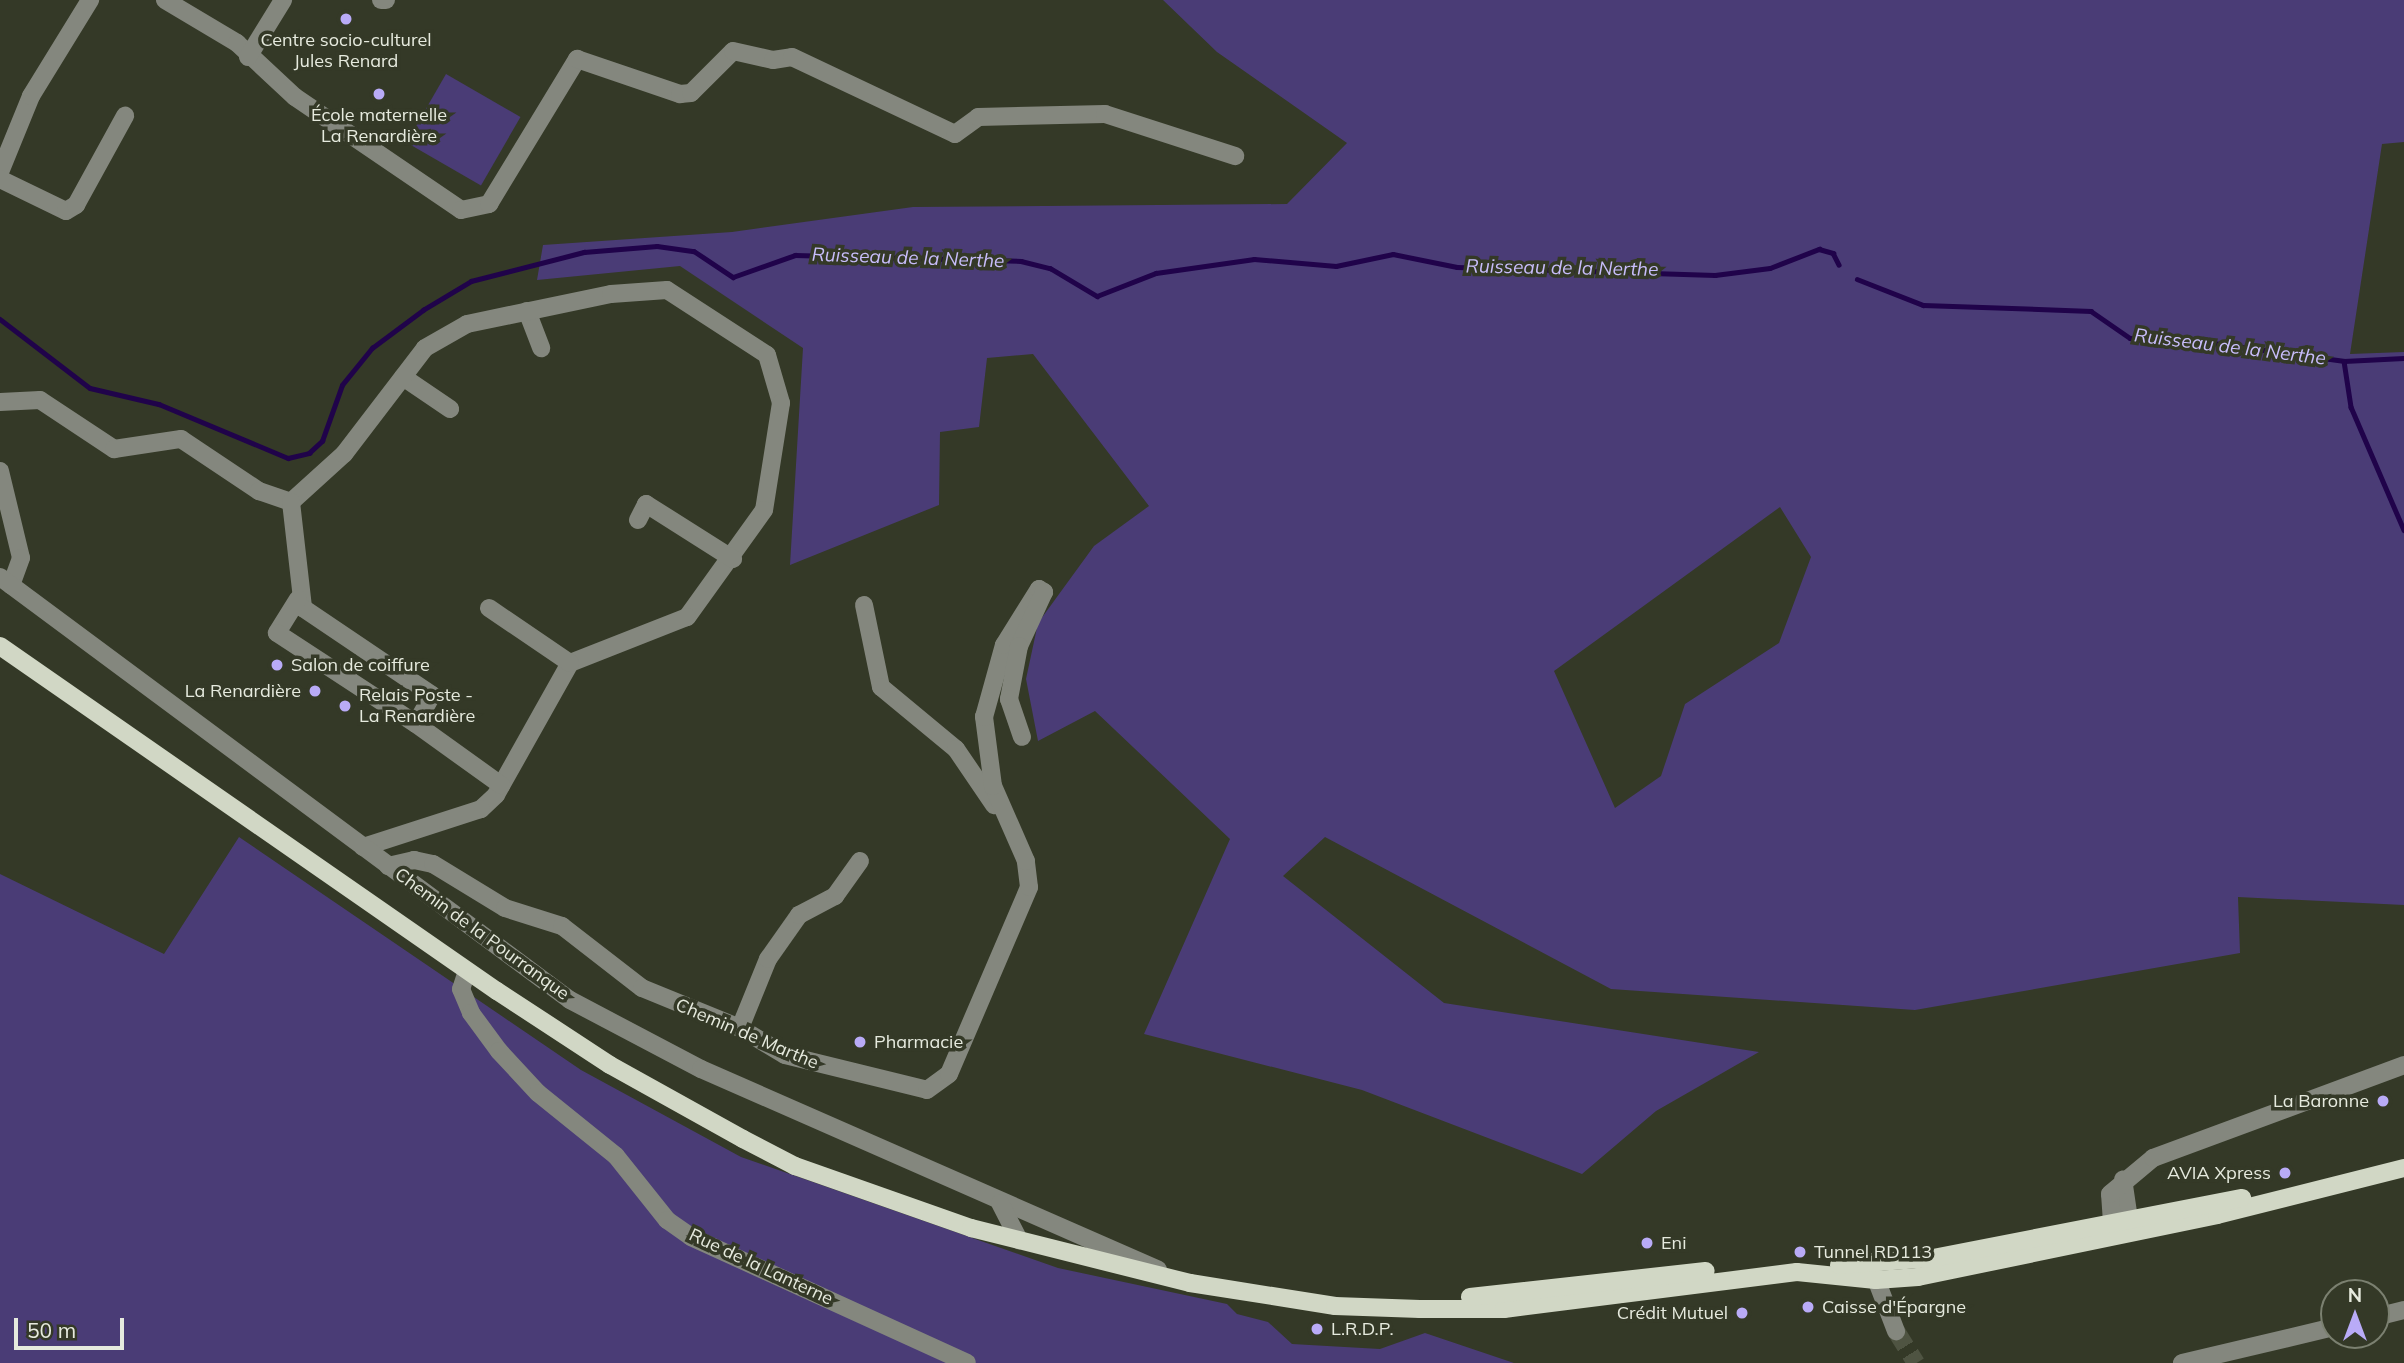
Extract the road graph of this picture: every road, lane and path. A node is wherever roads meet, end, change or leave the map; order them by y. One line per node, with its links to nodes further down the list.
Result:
1 (90, 0): 9 (street)
2 (165, 0): 6 (street)
3 (283, 0): 6 (street)
4 (381, 0): 5 (street)
5 (386, 0)
6 (248, 57): 8 (street)
7 (125, 116): 10 (street)
8 (1236, 156)
9 (0, 172)
10 (0, 179)
11 (527, 311): 12 (street); 13 (street); 21 (street)
12 (541, 348)
13 (403, 377): 15 (street); 17 (street)
14 (0, 402): 17 (street)
15 (450, 409)
16 (0, 471): 18 (street)
17 (290, 502): 23 (street)
18 (7, 508): 20 (street); 22 (street)
19 (638, 520): 21 (street)
20 (0, 538)
21 (733, 559): 27 (street)
22 (6, 581): 32 (street, Chemin de la Pourranque)
23 (298, 598): 28 (street); 28 (street)
24 (864, 605): 31 (street)
25 (489, 608): 27 (street)
26 (0, 646): 35 (main road)
27 (570, 663): 30 (street)
28 (416, 724): 30 (street)
29 (1022, 737): 31 (street, Chemin de Marthe)
30 (502, 785): 32 (street)
31 (1002, 817): 36 (street, Chemin de Marthe)
32 (363, 847): 34 (street, Chemin de la Pourranque)
33 (860, 861): 36 (street)
34 (388, 866): 36 (street, Chemin de Marthe); 39 (street, Chemin de la Pourranque)
35 (467, 971): 41 (main road); 46 (street, Rue de la Lanterne)
36 (740, 1028)
37 (2404, 1065): 40 (street)
38 (2404, 1167): 40 (main road)
39 (1000, 1203): 41 (street); 43 (street, Chemin de la Pourranque)
40 (2124, 1224): 42 (main road); 42 (main road)
41 (1019, 1240): 43 (main road)
42 (1874, 1272): 43 (main road); 45 (street)
43 (1190, 1283)
44 (2320, 1330): 47 (street)
45 (1896, 1331)
46 (967, 1363)
47 (2182, 1363)

